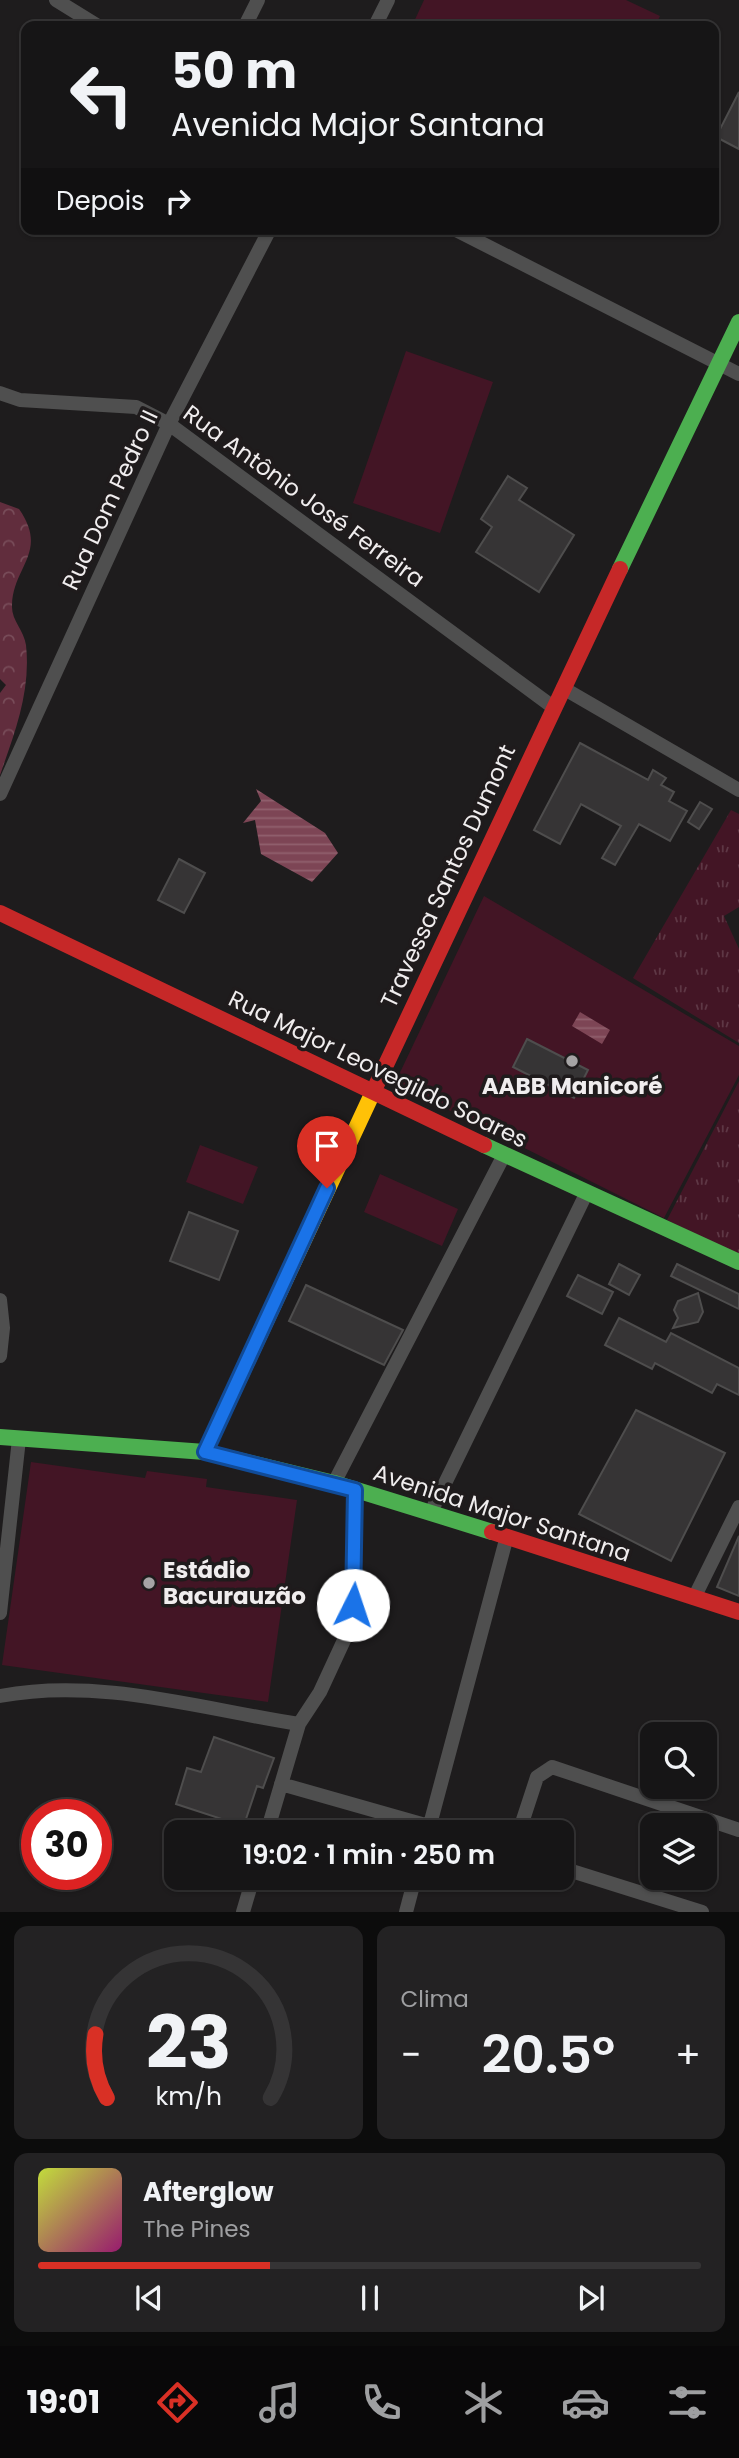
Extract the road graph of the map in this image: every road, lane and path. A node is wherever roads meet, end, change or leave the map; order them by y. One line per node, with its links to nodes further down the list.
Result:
1 (55, 0): 4 (street)
2 (258, 0): 5 (street)
3 (388, 0): 6 (street)
4 (90, 21)
5 (248, 21)
6 (378, 21)
7 (267, 235): 13 (street, Rua Dom Pedro II)
8 (466, 235): 10 (street)
9 (739, 322): 10 (street, Travessa Santos Dumont)
10 (719, 363): 11 (street); 14 (street, Travessa Santos Dumont)
11 (739, 374)
12 (0, 393): 13 (street, Rua Antônio José Ferreira)
13 (169, 424): 15 (street, Rua Antônio José Ferreira); 17 (street, Rua Dom Pedro II)
14 (563, 688): 15 (street, Travessa Santos Dumont); 16 (street)
15 (553, 707): 19 (street, Travessa Santos Dumont)
16 (739, 790)
17 (0, 794)
18 (0, 913): 19 (street, Rua Major Leovegildo Soares)
19 (372, 1091): 20 (street, Rua Major Leovegildo Soares); 27 (street, Travessa Santos Dumont)
20 (503, 1155): 21 (street, Rua Major Leovegildo Soares); 28 (street)
21 (587, 1192): 22 (street, Rua Major Leovegildo Soares); 31 (street)
22 (739, 1262)
23 (0, 1300): 24 (street)
24 (0, 1356)
25 (0, 1437): 26 (street, Avenida Major Santana)
26 (19, 1439): 27 (street, Avenida Major Santana); 35 (street)
27 (205, 1452): 28 (street, Avenida Major Santana)
28 (334, 1483): 29 (street, Avenida Major Santana)
29 (355, 1490): 31 (street, Avenida Major Santana); 37 (street)
30 (739, 1507): 33 (street)
31 (431, 1512): 32 (street, Avenida Major Santana)
32 (507, 1536): 33 (street, Avenida Major Santana); 41 (street)
33 (694, 1598): 34 (street, Avenida Major Santana)
34 (739, 1612)
35 (0, 1614)
36 (0, 1696): 37 (street)
37 (299, 1724): 38 (street)
38 (281, 1784): 39 (street); 40 (street)
39 (270, 1820)
40 (399, 1820)
41 (431, 1820)
42 (523, 1820): 43 (street)
43 (739, 1830)
44 (574, 1872): 49 (street)
45 (249, 1890): 47 (street)
46 (412, 1890): 48 (street)
47 (243, 1912)
48 (406, 1912)
49 (702, 1912)

